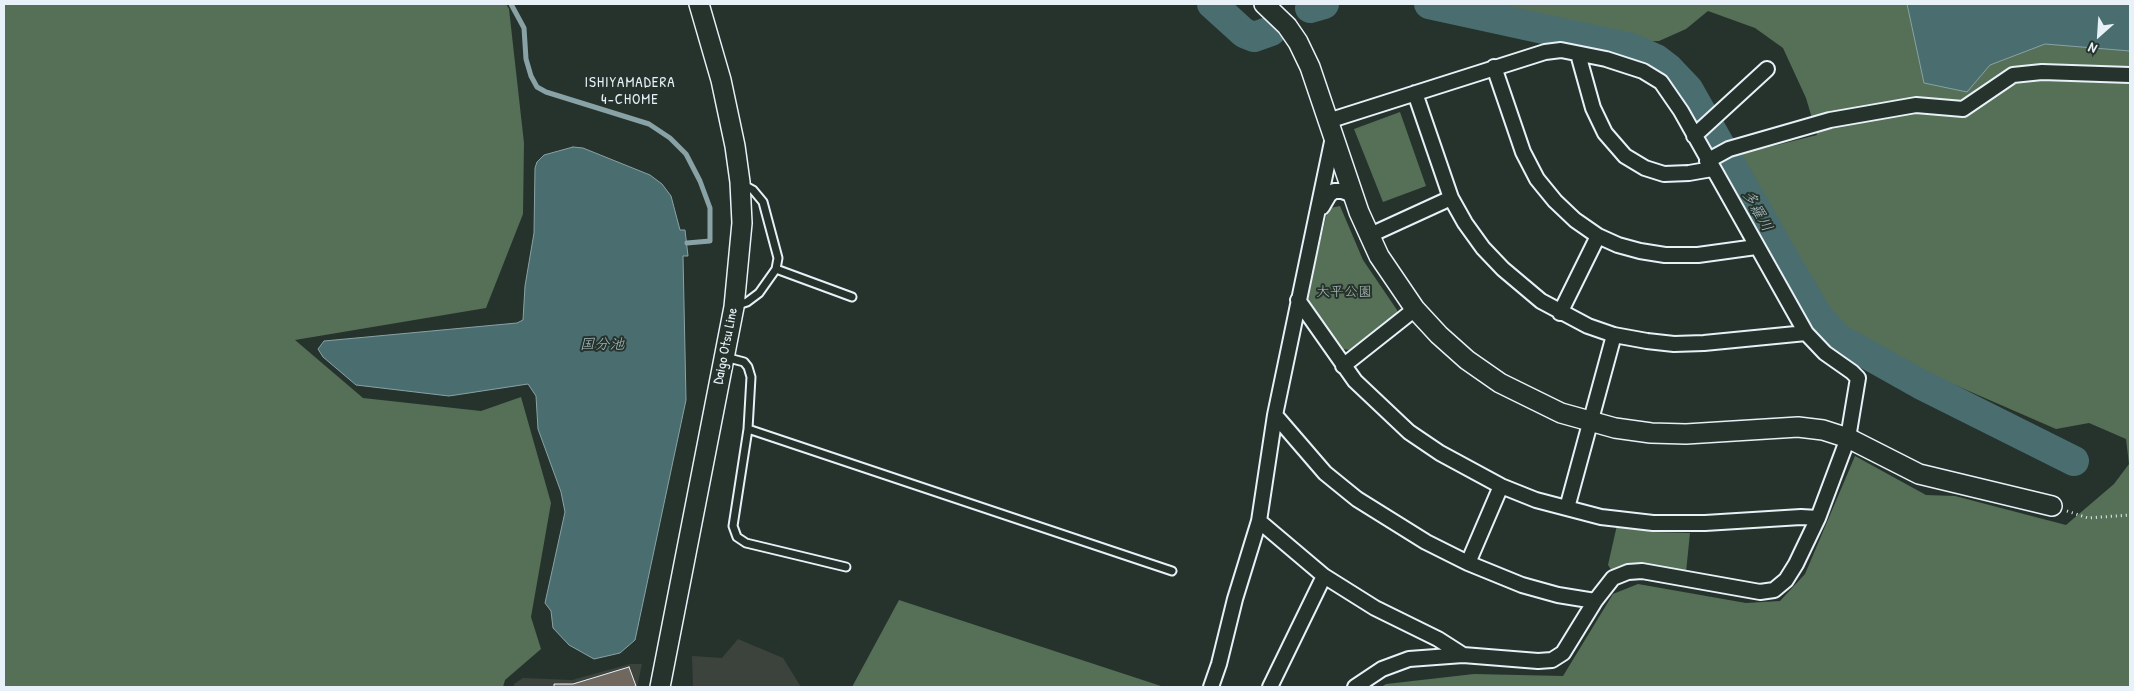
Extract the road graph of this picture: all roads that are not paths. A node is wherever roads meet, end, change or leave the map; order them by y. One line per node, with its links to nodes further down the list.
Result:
1 (699, 4): 11 (street, Daigo Otsu Line)
2 (1264, 4): 8 (street)
3 (1578, 54): 4 (street); 9 (street); 10 (street)
4 (1494, 67): 7 (street); 16 (street)
5 (1767, 68): 9 (street)
6 (2130, 75): 10 (street)
7 (1415, 93): 8 (street); 13 (street)
8 (1331, 128): 12 (street); 14 (street)
9 (1694, 136): 10 (street)
10 (1710, 165): 17 (street)
11 (740, 182): 18 (lane); 21 (street, Daigo Otsu Line)
12 (1353, 195): 14 (street); 15 (street)
13 (1451, 198): 15 (street); 23 (street)
14 (1317, 220): 20 (street)
15 (1368, 236): 22 (street)
16 (1598, 236): 17 (street); 23 (street)
17 (1756, 247): 24 (street)
18 (776, 269): 19 (lane); 21 (lane)
19 (852, 298)
20 (1298, 300): 27 (street); 28 (street)
21 (734, 307): 26 (street, Daigo Otsu Line)
22 (1415, 309): 27 (street); 29 (street)
23 (1560, 313): 25 (street)
24 (1806, 333): 25 (street); 31 (street)
25 (1614, 335): 29 (street)
26 (724, 357): 30 (lane); 43 (street, Daigo Otsu Line)
27 (1343, 366): 32 (street)
28 (1275, 415): 36 (street); 37 (street)
29 (1589, 422): 31 (street); 34 (street)
30 (748, 429): 38 (lane); 39 (lane)
31 (1848, 438): 33 (street); 35 (street)
32 (1501, 486): 34 (street); 37 (street)
33 (2052, 506)
34 (1567, 508): 35 (street)
35 (1818, 518): 41 (street)
36 (1259, 521): 40 (street); 44 (street)
37 (1468, 564): 41 (street)
38 (846, 567)
39 (1172, 571)
40 (1324, 576): 42 (street); 45 (street)
41 (1595, 601): 42 (street)
42 (1463, 655): 46 (street)
43 (660, 687)
44 (1211, 687)
45 (1270, 687)
46 (1355, 687)

